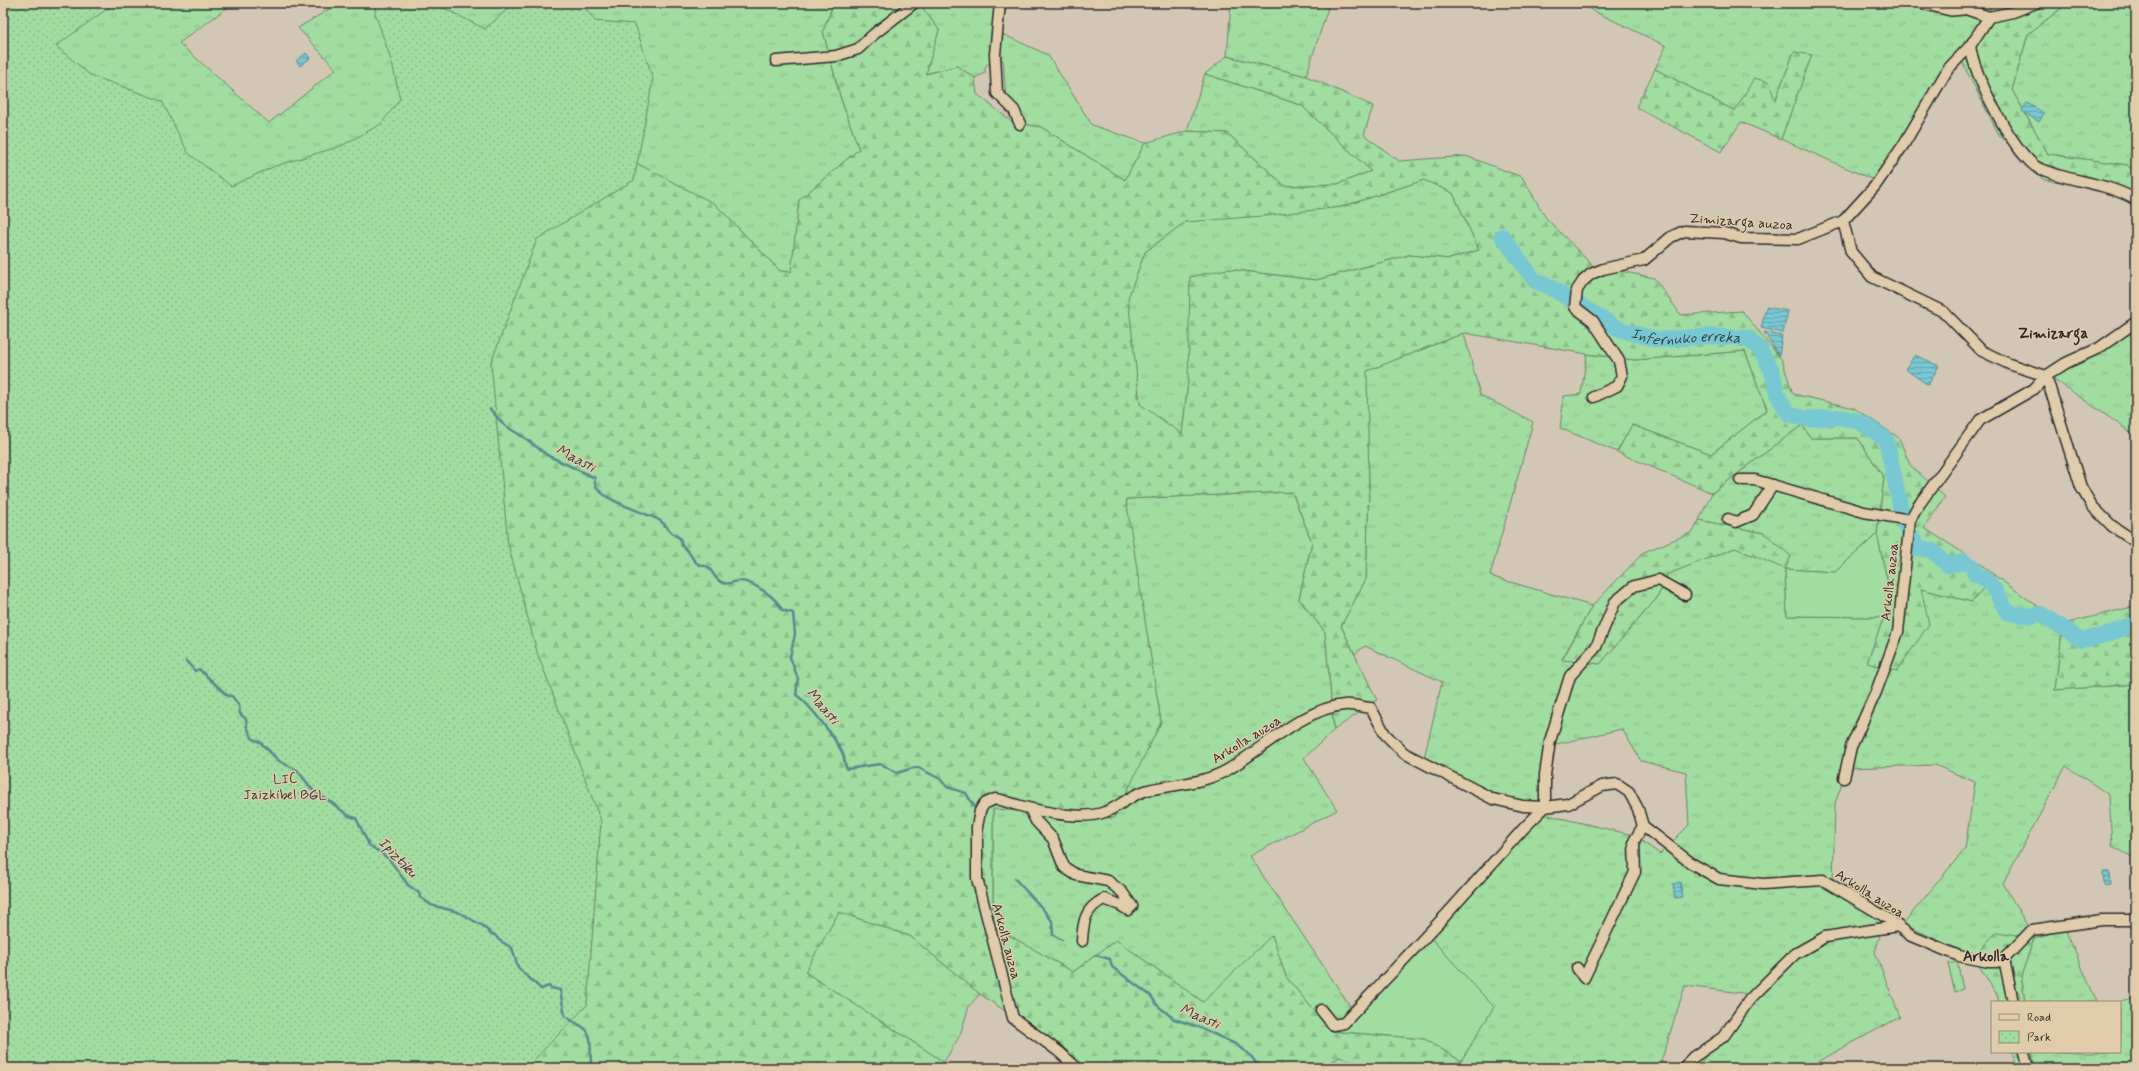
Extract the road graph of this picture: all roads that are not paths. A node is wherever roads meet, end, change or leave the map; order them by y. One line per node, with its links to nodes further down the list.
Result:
1 (914, 3): 8 (street)
2 (1000, 3): 9 (street)
3 (1926, 3): 5 (street)
4 (2036, 3): 6 (street)
5 (1966, 6): 6 (street)
6 (1989, 17): 7 (street, Zimizarga auzoa)
7 (1970, 46): 10 (street); 11 (street, Zimizarga auzoa)
8 (776, 61)
9 (1020, 124)
10 (2136, 200)
11 (1843, 221): 13 (street); 14 (street, Zimizarga auzoa)
12 (2136, 322): 13 (street)
13 (2046, 376): 18 (street); 19 (street)
14 (1594, 397)
15 (1740, 480): 16 (street)
16 (1773, 486): 17 (street); 18 (street)
17 (1728, 519)
18 (1905, 519): 21 (street, Arkolla auzoa)
19 (2136, 542)
20 (1685, 595): 22 (street)
21 (1844, 778)
22 (1545, 807): 23 (street, Arkolla auzoa); 24 (street, Arkolla auzoa); 31 (street)
23 (1030, 809): 27 (street); 33 (street, Arkolla auzoa)
24 (1643, 826): 26 (street, Arkolla auzoa); 29 (street)
25 (2136, 920): 28 (street)
26 (1898, 926): 28 (street, Arkolla auzoa); 34 (street)
27 (1082, 941)
28 (2004, 958): 30 (street)
29 (1577, 968)
30 (2013, 1001)
31 (1321, 1010)
32 (2024, 1053): 35 (street)
33 (1077, 1068)
34 (1685, 1068)
35 (2028, 1068)

